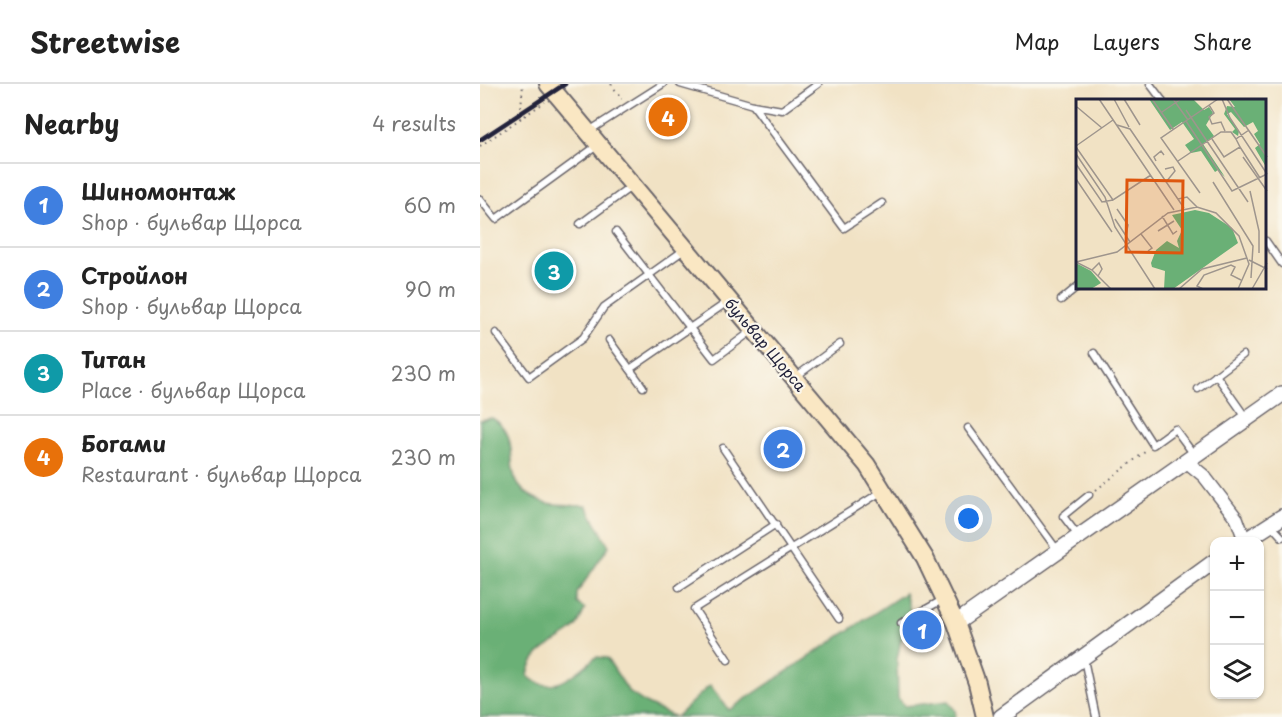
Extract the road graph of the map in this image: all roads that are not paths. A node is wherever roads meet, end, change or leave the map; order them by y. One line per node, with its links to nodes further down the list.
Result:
1 (663, 84): 8 (lane)
2 (680, 84): 7 (lane)
3 (818, 84): 7 (lane)
4 (1150, 84): 6 (lane)
5 (553, 89): 8 (main road, бульвар Щорса)
6 (1161, 99)
7 (753, 105): 11 (lane)
8 (593, 138): 9 (main road, бульвар Щорса); 10 (lane)
9 (632, 185): 12 (lane); 15 (main road, бульвар Щорса)
10 (480, 199)
11 (882, 203)
12 (580, 224)
13 (616, 232): 17 (lane)
14 (1267, 242): 16 (lane)
15 (686, 249): 17 (lane); 20 (main road, бульвар Щорса)
16 (1282, 264)
17 (649, 274): 21 (lane); 23 (lane)
18 (1076, 288): 19 (lane)
19 (1061, 300)
20 (729, 301): 21 (lane); 22 (main road, бульвар Щорса)
21 (690, 328): 22 (lane); 28 (lane)
22 (753, 330): 30 (main road, бульвар Щорса)
23 (496, 333)
24 (609, 340): 28 (lane)
25 (840, 344): 30 (lane)
26 (1094, 353): 37 (lane)
27 (1243, 355): 29 (lane)
28 (630, 369): 31 (lane)
29 (1216, 375): 32 (lane); 34 (lane)
30 (793, 378): 38 (main road, бульвар Щорса)
31 (643, 387)
32 (1198, 390)
33 (1282, 394): 34 (street)
34 (1248, 419): 37 (street)
35 (968, 428): 47 (lane)
36 (723, 448): 41 (lane)
37 (1191, 459): 42 (street); 43 (street)
38 (884, 490): 46 (lane); 50 (main road, бульвар Щорса)
39 (1089, 495): 42 (lane)
40 (1276, 521): 44 (street); 45 (lane)
41 (776, 524): 46 (lane); 49 (lane)
42 (1079, 537): 47 (street)
43 (1243, 537)
44 (1250, 537)
45 (1282, 537)
46 (793, 549): 51 (lane); 55 (lane)
47 (1059, 552): 53 (street)
48 (1210, 566): 54 (street)
49 (679, 587)
50 (944, 598): 52 (lane); 53 (main road, бульвар Щорса)
51 (839, 619)
52 (901, 623)
53 (956, 623): 56 (main road, бульвар Щорса)
54 (1083, 657): 57 (street); 58 (lane)
55 (728, 660)
56 (985, 717)
57 (1001, 717)
58 (1096, 717)

